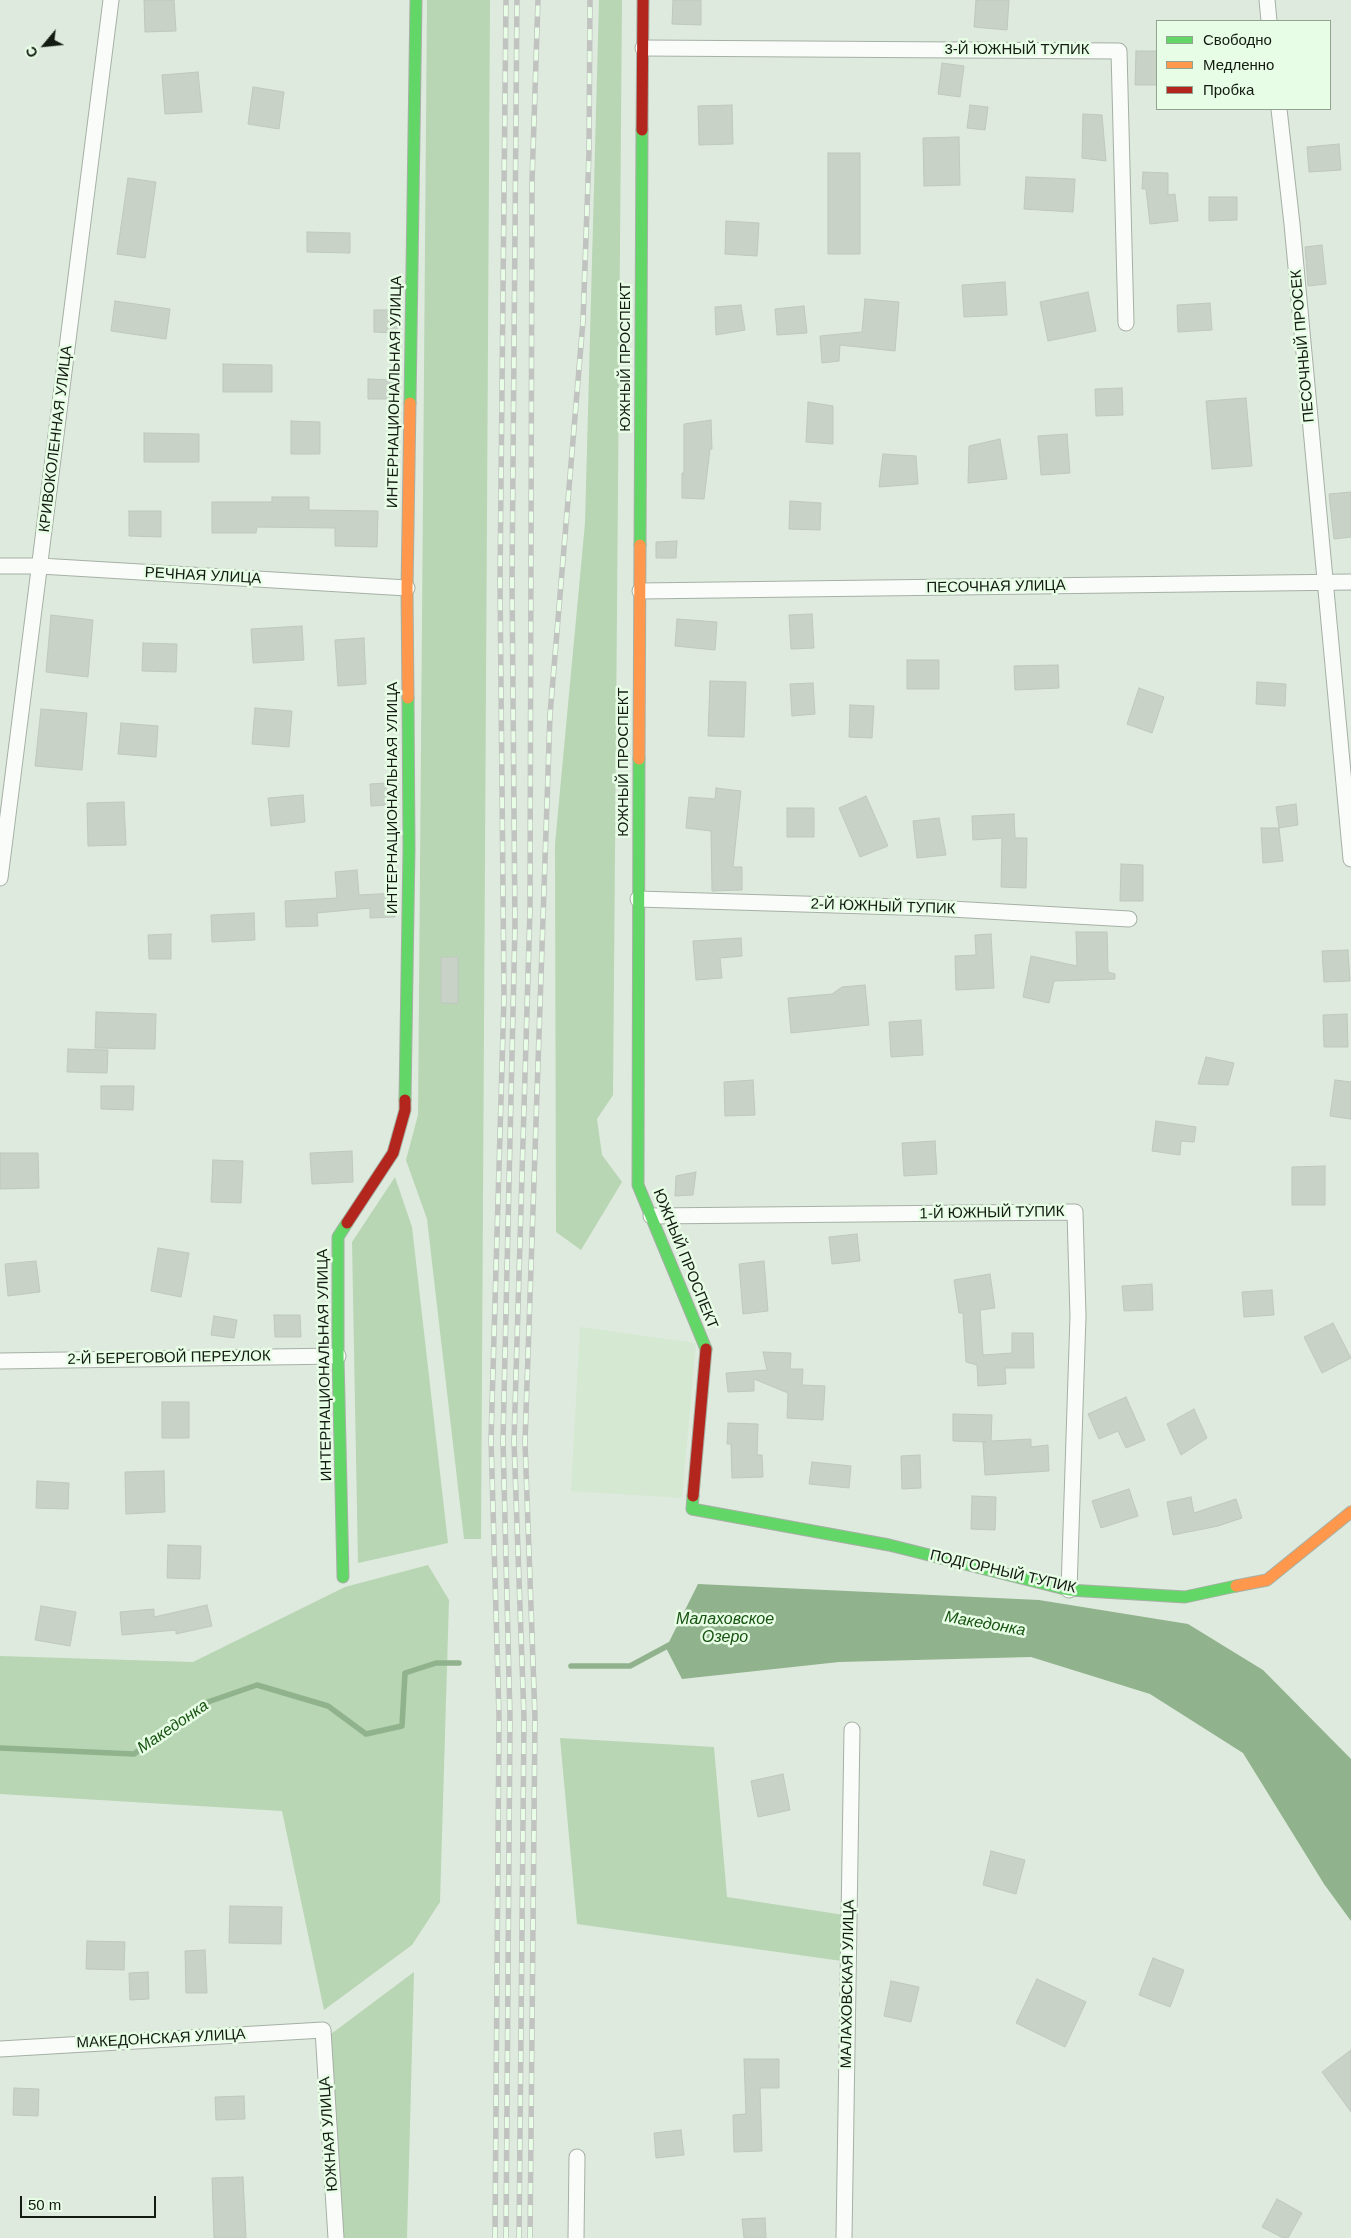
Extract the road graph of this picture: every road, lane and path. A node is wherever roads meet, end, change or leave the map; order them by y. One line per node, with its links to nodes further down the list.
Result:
1 (111, 0): 10 (street, КРИВОКОЛЕННАЯ УЛИЦА)
2 (416, 0): 13 (street, ИНТЕРНАЦИОНАЛЬНАЯ УЛИЦА)
3 (643, 0): 6 (street, ЮЖНЫЙ ПРОСПЕКТ)
4 (1267, 0): 5 (street)
5 (1269, 20)
6 (643, 48): 8 (street, 3-Й ЮЖНЫЙ ТУПИК); 14 (street, ЮЖНЫЙ ПРОСПЕКТ)
7 (1279, 110): 12 (street, ПЕСОЧНЫЙ ПРОСЕК)
8 (1126, 323)
9 (0, 566): 10 (street, РЕЧНАЯ УЛИЦА)
10 (40, 566): 13 (street, РЕЧНАЯ УЛИЦА); 16 (street, КРИВОКОЛЕННАЯ УЛИЦА)
11 (1351, 582): 12 (street, ПЕСОЧНАЯ УЛИЦА)
12 (1324, 584): 14 (street, ПЕСОЧНАЯ УЛИЦА); 15 (street)
13 (407, 588): 20 (street, ИНТЕРНАЦИОНАЛЬНАЯ УЛИЦА)
14 (640, 591): 17 (street, ЮЖНЫЙ ПРОСПЕКТ)
15 (1351, 859)
16 (0, 878)
17 (638, 900): 18 (street, 2-Й ЮЖНЫЙ ТУПИК); 19 (street, ЮЖНЫЙ ПРОСПЕКТ)
18 (1129, 919)
19 (651, 1216): 22 (street, ЮЖНЫЙ ПРОСПЕКТ); 25 (street, 1-Й ЮЖНЫЙ ТУПИК)
20 (338, 1356): 21 (street, 2-Й БЕРЕГОВОЙ ПЕРЕУЛОК); 24 (street, ИНТЕРНАЦИОНАЛЬНАЯ УЛИЦА)
21 (0, 1361)
22 (692, 1509): 25 (street, ПОДГОРНЫЙ ТУПИК)
23 (1351, 1512): 25 (street, ПОДГОРНЫЙ ТУПИК)
24 (343, 1577)
25 (1069, 1590)
26 (852, 1730): 32 (street, МАЛАХОВСКАЯ УЛИЦА)
27 (322, 2030): 28 (street, МАКЕДОНСКАЯ УЛИЦА); 30 (street, ЮЖНАЯ УЛИЦА)
28 (0, 2049)
29 (577, 2157): 31 (street)
30 (336, 2238)
31 (576, 2238)
32 (844, 2238)

